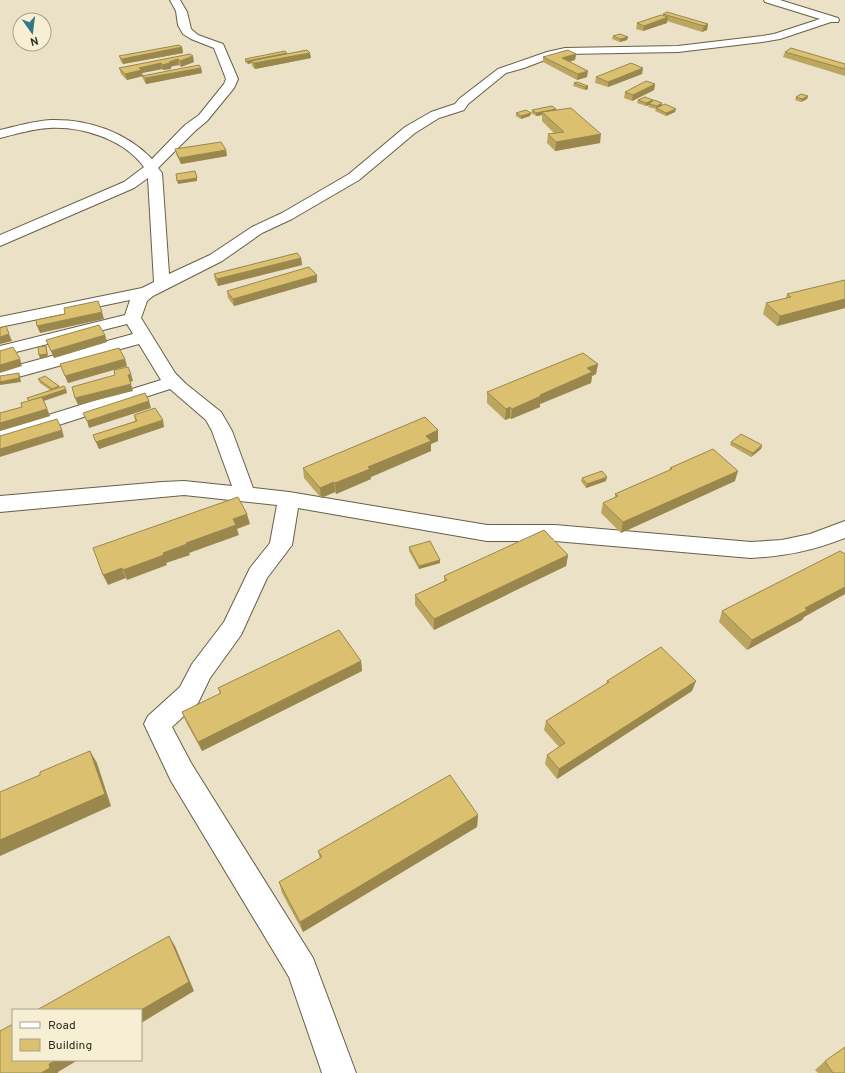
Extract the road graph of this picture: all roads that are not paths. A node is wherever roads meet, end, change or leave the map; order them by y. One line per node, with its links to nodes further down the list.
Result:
1 (175, 0): 6 (street)
2 (769, 0): 3 (street)
3 (831, 19): 4 (street); 8 (street)
4 (845, 23)
5 (0, 134): 6 (street)
6 (151, 166): 7 (street); 8 (street)
7 (0, 241)
8 (162, 284): 9 (street)
9 (147, 292): 10 (street); 11 (street)
10 (39, 314): 12 (street); 14 (street)
11 (132, 318): 13 (street); 14 (street)
12 (0, 322)
13 (144, 337): 16 (street); 18 (street)
14 (26, 344): 15 (street); 16 (street)
15 (0, 351)
16 (36, 366): 17 (street)
17 (0, 376)
18 (174, 382): 19 (street); 20 (street)
19 (0, 437)
20 (245, 494): 21 (street); 22 (street)
21 (290, 499): 23 (street); 24 (street)
22 (0, 504)
23 (845, 529)
24 (339, 1073)

